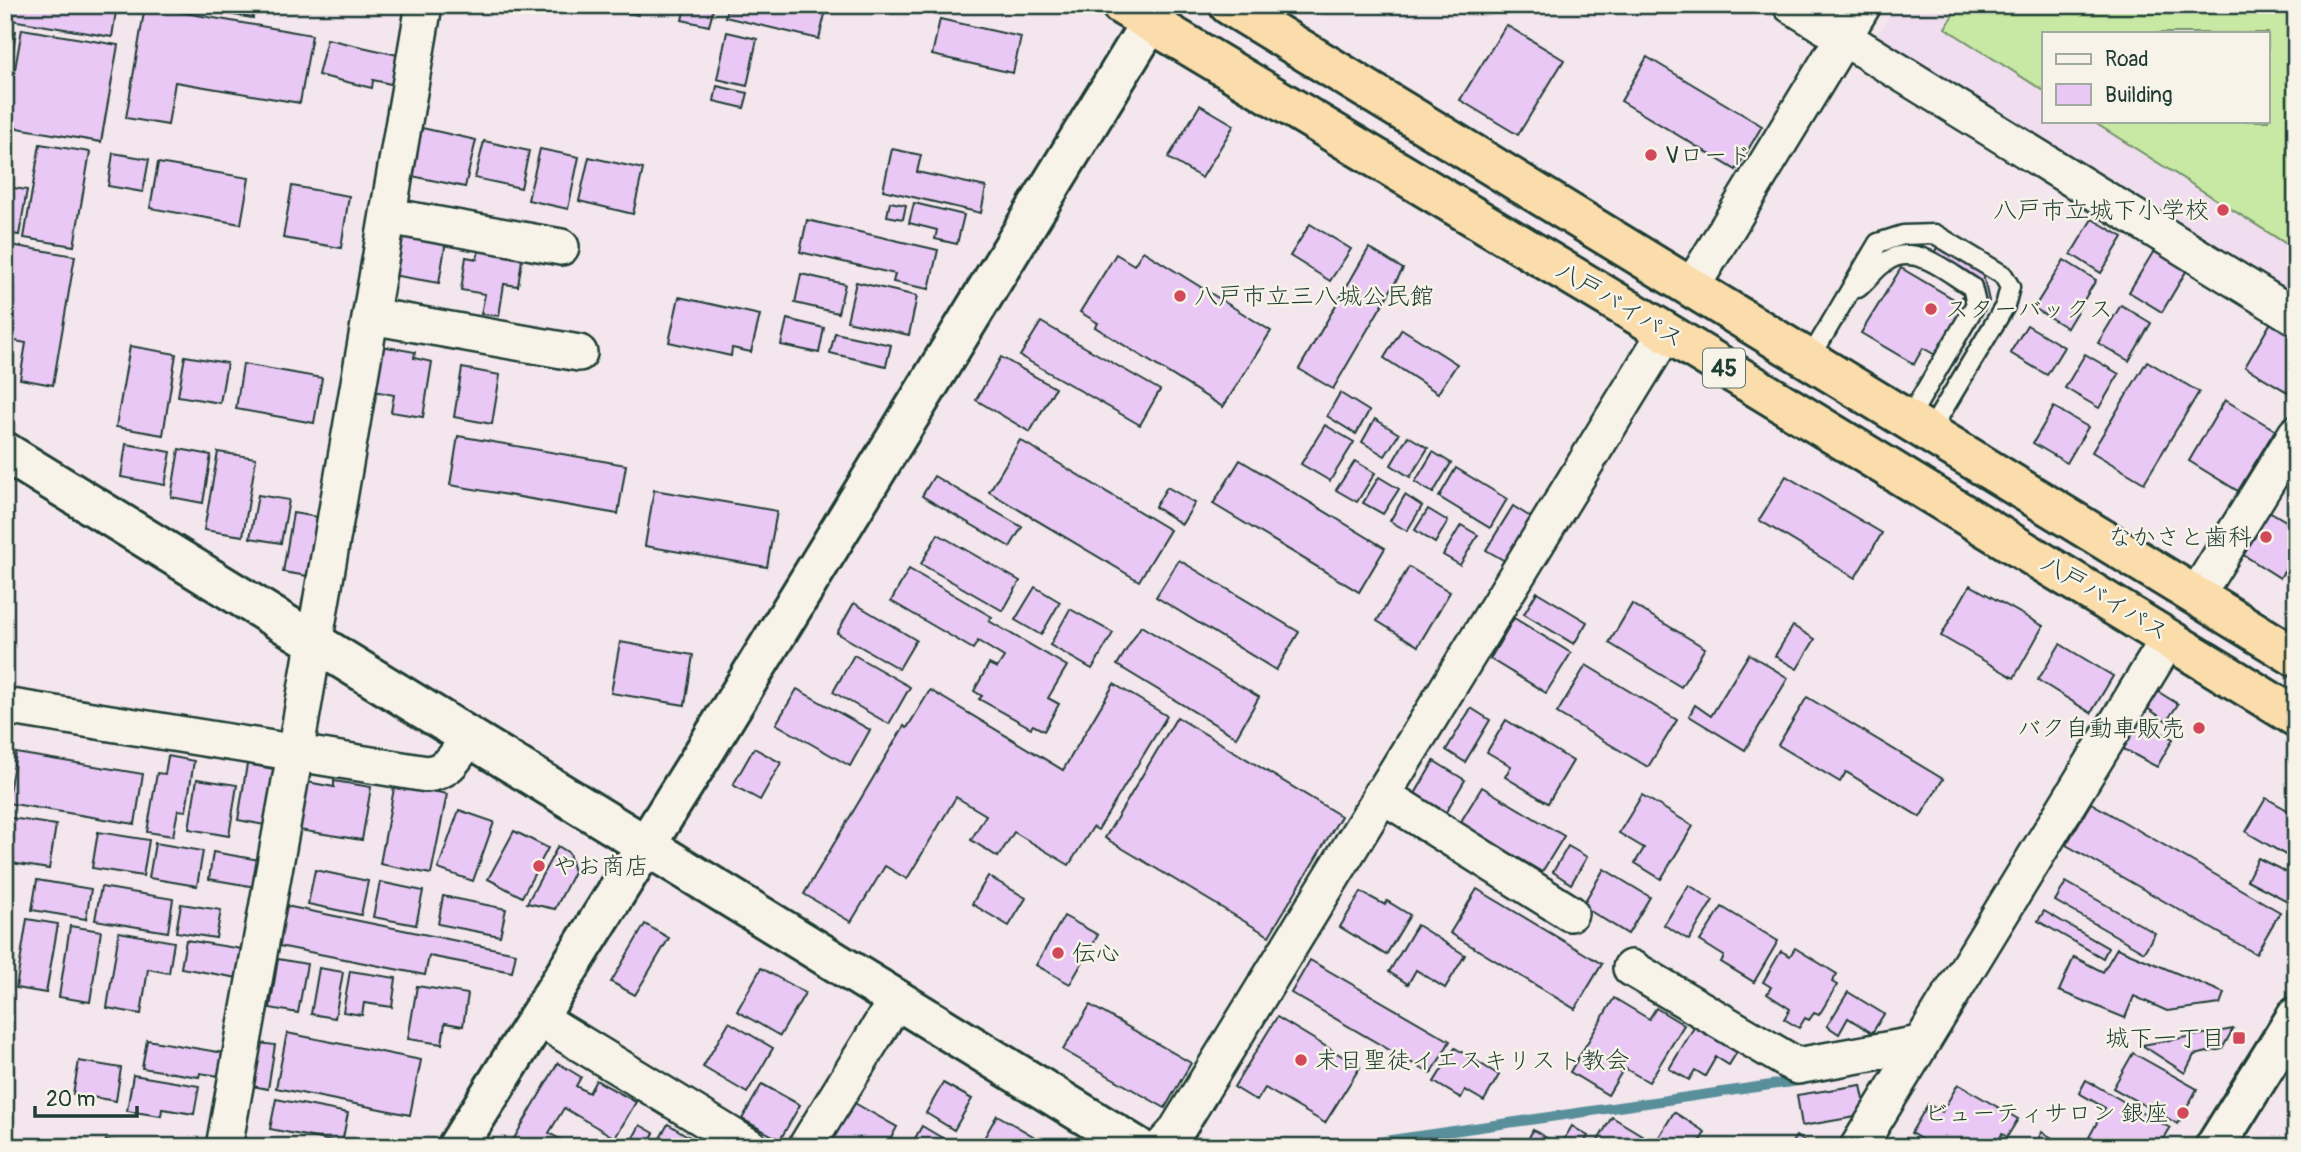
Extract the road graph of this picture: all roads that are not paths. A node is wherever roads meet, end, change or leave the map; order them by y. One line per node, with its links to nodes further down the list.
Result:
1 (424, 5): 7 (street)
2 (1229, 5): 9 (highway, 八戸バイパス / 45)
3 (1791, 5): 6 (street)
4 (1863, 5): 6 (street)
5 (1144, 11): 13 (highway, 八戸バイパス / 45); 28 (street)
6 (1843, 38): 9 (street); 12 (street)
7 (388, 216): 8 (street); 11 (street)
8 (561, 247)
9 (1691, 288): 15 (highway, 八戸バイパス / 45)
10 (1845, 299): 15 (lane); 16 (lane); 16 (lane)
11 (371, 316): 14 (street); 21 (street)
12 (2296, 317)
13 (1666, 332): 20 (highway, 八戸バイパス / 45); 27 (street)
14 (579, 353)
15 (1809, 360): 16 (highway, 八戸バイパス / 45)
16 (1918, 427): 19 (highway, 八戸バイパス / 45)
17 (2296, 434): 19 (street)
18 (5, 453): 21 (street)
19 (2196, 596): 22 (highway, 八戸バイパス / 45)
20 (2169, 638): 24 (highway, 八戸バイパス / 45); 34 (street)
21 (314, 641): 25 (street); 26 (street)
22 (2296, 657)
23 (5, 706): 26 (street)
24 (2296, 717)
25 (469, 737): 26 (street); 28 (street)
26 (295, 754): 36 (street)
27 (1381, 794): 29 (street); 41 (street)
28 (646, 845): 31 (street); 32 (street)
29 (1570, 913)
30 (1631, 968): 34 (street)
31 (897, 999): 39 (street); 40 (street)
32 (537, 1017): 37 (street); 38 (street)
33 (2296, 1017): 35 (street)
34 (1920, 1044): 42 (street)
35 (2218, 1146)
36 (224, 1147)
37 (457, 1147)
38 (750, 1147)
39 (806, 1147)
40 (1138, 1147)
41 (1162, 1147)
42 (1858, 1147)

